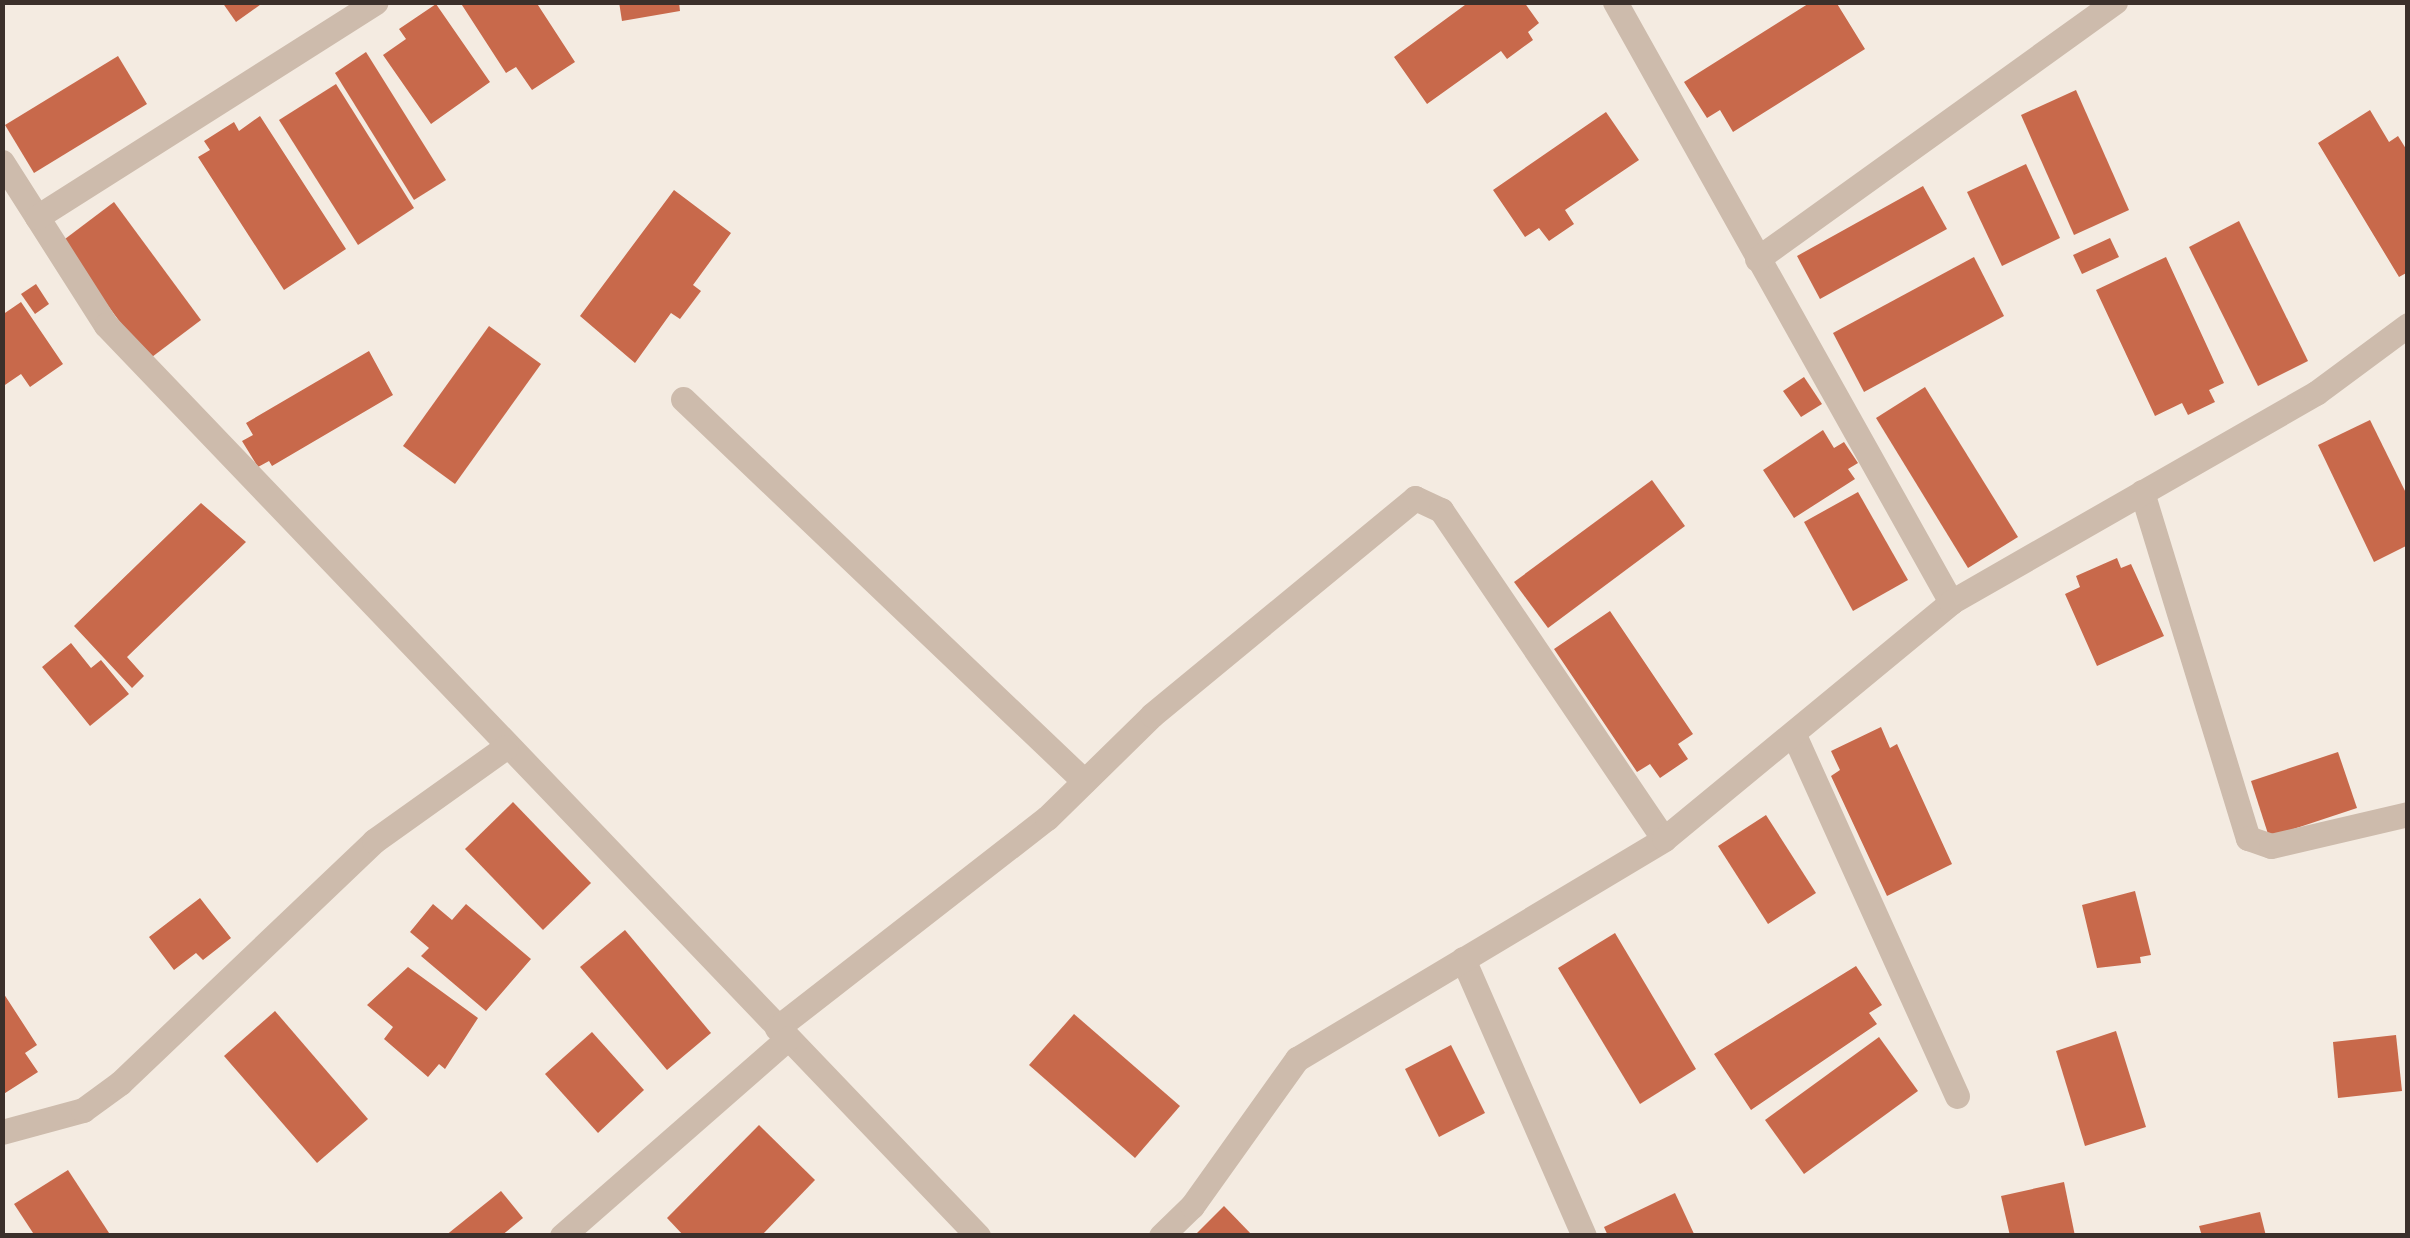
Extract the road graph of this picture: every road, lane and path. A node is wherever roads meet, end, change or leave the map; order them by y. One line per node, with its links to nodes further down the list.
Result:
1 (376, 2): 5 (street)
2 (1615, 2): 6 (street)
3 (2115, 2): 6 (street)
4 (2, 162): 5 (street)
5 (37, 217): 12 (street)
6 (1757, 259): 10 (street)
7 (2408, 326): 9 (street)
8 (683, 399): 13 (street)
9 (2142, 492): 10 (street); 14 (street)
10 (1951, 602): 11 (street)
11 (1794, 735): 15 (street); 18 (street)
12 (506, 748): 17 (street); 19 (street)
13 (1084, 781): 15 (street); 17 (street)
14 (2408, 814)
15 (1664, 838): 16 (street)
16 (1463, 959): 22 (street); 23 (street)
17 (782, 1034): 20 (street); 21 (street)
18 (1957, 1096)
19 (2, 1132)
20 (562, 1236)
21 (978, 1236)
22 (1161, 1236)
23 (1584, 1236)

